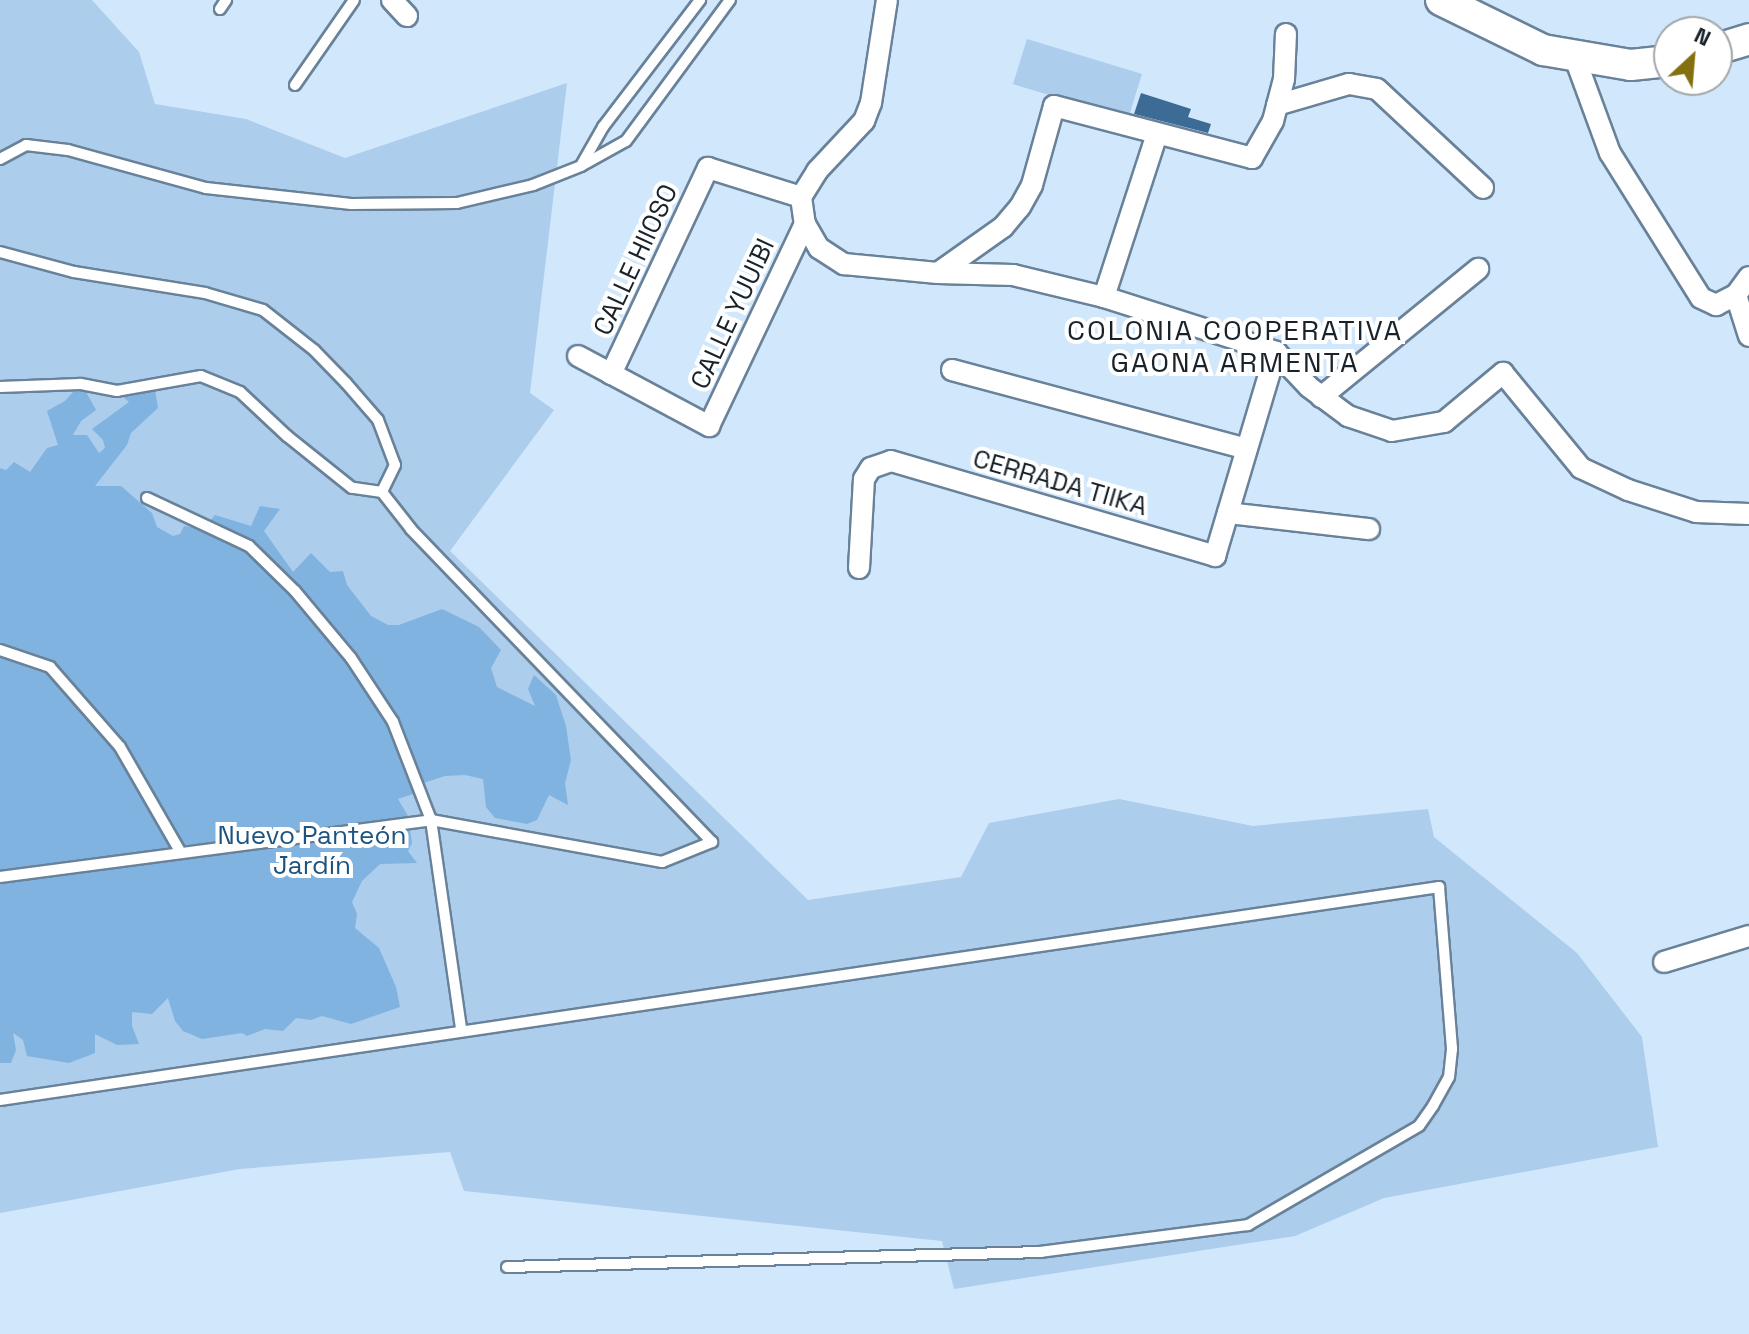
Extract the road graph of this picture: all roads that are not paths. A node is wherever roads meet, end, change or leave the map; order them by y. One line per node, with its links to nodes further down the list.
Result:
1 (354, 0): 11 (lane)
2 (392, 0): 7 (street)
3 (700, 0): 15 (lane)
4 (730, 0): 15 (lane)
5 (887, 0): 17 (street)
6 (1441, 0): 9 (street)
7 (407, 16)
8 (1286, 34): 12 (street)
9 (1575, 58): 10 (street); 23 (street)
10 (1653, 63)
11 (295, 85)
12 (1277, 105): 13 (street); 16 (street)
13 (1157, 134): 21 (street); 24 (street)
14 (0, 159): 15 (lane)
15 (581, 166)
16 (1483, 188)
17 (801, 197): 18 (street); 29 (street, CALLE HIIOSO)
18 (805, 224): 21 (street); 29 (street, CALLE YUUIBI)
19 (0, 252): 33 (lane)
20 (1478, 269): 31 (street)
21 (938, 273): 24 (street)
22 (1749, 277): 23 (street)
23 (1736, 295): 25 (street)
24 (1104, 297): 26 (street)
25 (1749, 336)
26 (1276, 352): 31 (street); 32 (street)
27 (578, 356): 29 (street)
28 (952, 370): 32 (street)
29 (611, 374)
30 (0, 387): 33 (lane)
31 (1321, 397): 36 (street)
32 (1247, 449): 35 (street)
33 (382, 492): 40 (lane)
34 (147, 498): 40 (lane)
35 (1228, 513): 37 (street); 38 (street, CERRADA TIIKA)
36 (1749, 514)
37 (1369, 529)
38 (859, 568)
39 (0, 650): 41 (lane)
40 (431, 820): 41 (lane); 45 (lane)
41 (181, 853): 42 (lane)
42 (0, 877)
43 (1749, 936): 44 (street)
44 (1664, 962)
45 (461, 1029): 46 (lane); 47 (lane)
46 (0, 1100)
47 (507, 1267)

